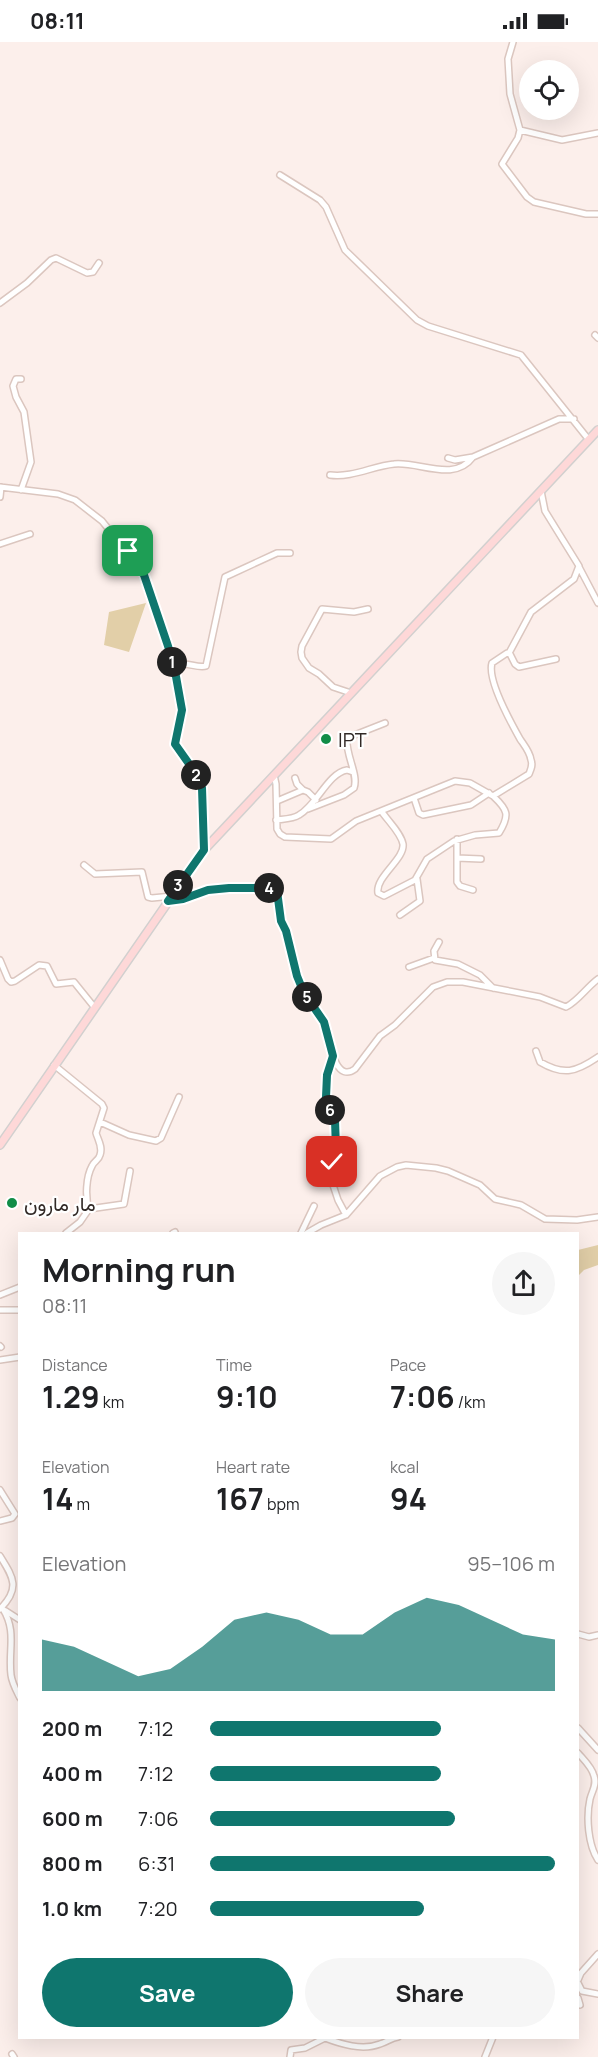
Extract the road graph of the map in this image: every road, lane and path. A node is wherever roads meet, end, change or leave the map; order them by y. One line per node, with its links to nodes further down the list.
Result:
1 (513, 42): 2 (street)
2 (520, 130): 3 (street); 5 (street)
3 (598, 133)
4 (280, 175): 9 (street)
5 (598, 214)
6 (99, 264): 7 (street)
7 (0, 303)
8 (21, 379): 16 (street)
9 (574, 419): 11 (street); 12 (street)
10 (598, 430): 11 (main road)
11 (589, 440): 17 (main road)
12 (473, 457): 13 (street); 14 (street)
13 (448, 458)
14 (330, 475)
15 (1, 487): 16 (street); 18 (street)
16 (21, 490): 27 (street)
17 (541, 491): 22 (street); 28 (main road)
18 (0, 497)
19 (30, 534): 20 (street)
20 (0, 544)
21 (290, 553): 27 (street)
22 (579, 566): 23 (street); 25 (street)
23 (598, 603)
24 (368, 609): 28 (street)
25 (508, 653): 26 (street); 34 (street)
26 (556, 659)
27 (173, 664): 42 (street)
28 (351, 693): 31 (main road)
29 (385, 723): 30 (street)
30 (353, 773): 36 (street); 38 (street)
31 (274, 775): 37 (street); 42 (main road)
32 (295, 778): 33 (street)
33 (303, 790): 36 (street); 37 (street)
34 (491, 794): 35 (street); 35 (street); 41 (street)
35 (414, 798): 39 (street)
36 (316, 800): 38 (street)
37 (277, 801): 40 (street)
38 (308, 809): 40 (street)
39 (382, 812): 40 (street); 46 (street)
40 (276, 820)
41 (456, 839): 43 (street); 46 (street)
42 (204, 850): 48 (main road)
43 (457, 858): 44 (street); 47 (street)
44 (481, 859)
45 (84, 865): 48 (street)
46 (417, 879): 49 (street)
47 (473, 890)
48 (170, 899): 56 (main road); 58 (street)
49 (400, 915)
50 (439, 942): 51 (street)
51 (434, 958): 53 (street); 55 (street)
52 (0, 960): 56 (street)
53 (409, 966)
54 (598, 979): 55 (street)
55 (494, 989): 58 (street)
56 (95, 1008): 60 (main road)
57 (536, 1051): 59 (street)
58 (333, 1056): 67 (street)
59 (598, 1057)
60 (54, 1065): 62 (street); 63 (main road)
61 (179, 1097): 62 (street)
62 (100, 1122): 66 (street)
63 (0, 1145)
64 (130, 1170): 66 (street)
65 (314, 1206): 70 (street)
66 (89, 1209): 69 (street)
67 (346, 1215): 68 (street); 71 (street)
68 (598, 1216)
69 (67, 1232)
70 (301, 1232)
71 (309, 1232)
72 (18, 1288): 73 (street)
73 (0, 1295)
74 (0, 1310): 75 (street)
75 (18, 1310)
76 (18, 1357): 77 (street)
77 (0, 1360)
78 (0, 1490): 79 (street)
79 (17, 1518): 80 (street)
80 (0, 1521)
81 (0, 1556): 82 (street)
82 (1, 1609): 83 (street); 86 (street)
83 (18, 1619)
84 (579, 1634): 85 (street)
85 (598, 1635)
86 (18, 1693)
87 (579, 1729): 88 (street)
88 (598, 1750)
89 (579, 1753): 90 (street)
90 (598, 1860)
91 (598, 1954): 92 (street)
92 (579, 1981)
93 (579, 1986): 94 (street)
94 (598, 1994)
95 (579, 2002): 96 (street)
96 (580, 2005)
97 (323, 2039): 101 (street)
98 (327, 2039): 99 (street)
99 (393, 2039)
100 (492, 2039): 102 (street)
101 (290, 2057)
102 (485, 2057)

